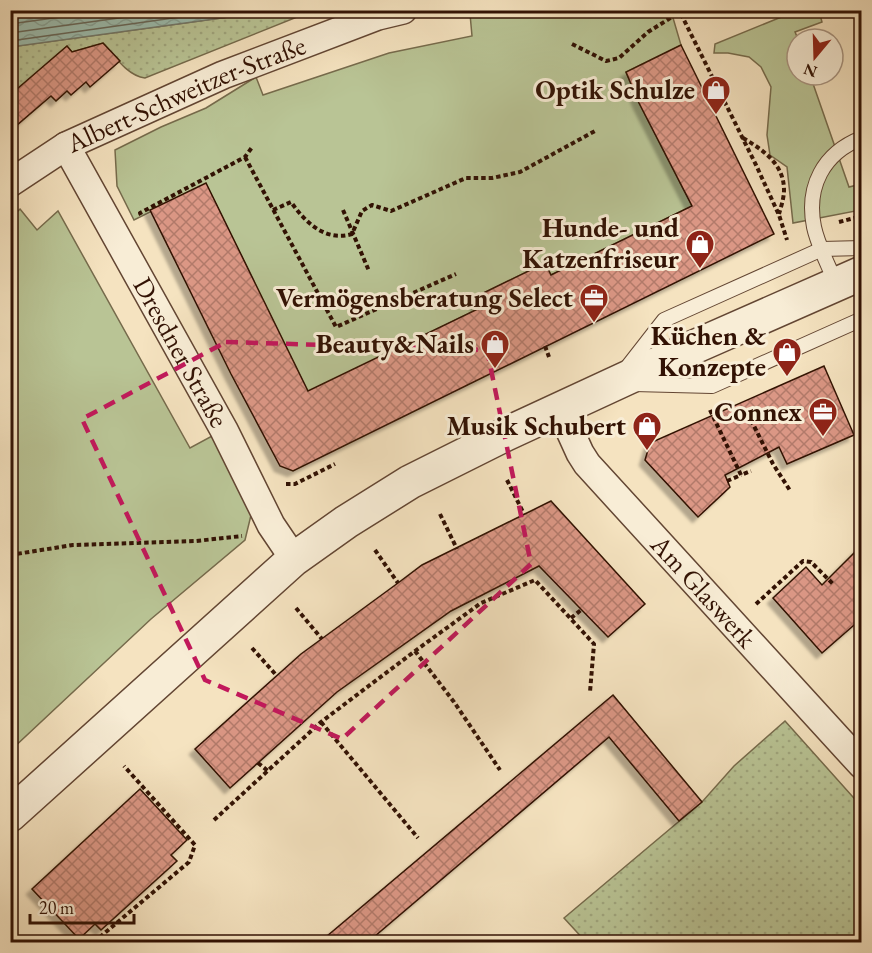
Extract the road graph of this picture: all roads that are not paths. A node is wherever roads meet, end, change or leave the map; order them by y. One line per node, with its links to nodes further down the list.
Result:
1 (403, 10): 3 (street, Albert-Schweitzer-Straße)
2 (861, 138): 6 (lane)
3 (66, 146): 4 (street, Albert-Schweitzer-Straße); 11 (street, Dresdner Straße)
4 (10, 183)
5 (861, 248): 6 (lane)
6 (822, 249): 7 (lane); 9 (lane)
7 (849, 279): 9 (street)
8 (861, 319): 9 (lane)
9 (614, 384): 10 (street)
10 (560, 409): 11 (street); 12 (street, Am Glaswerk)
11 (294, 558): 13 (street)
12 (861, 765)
13 (10, 815)

